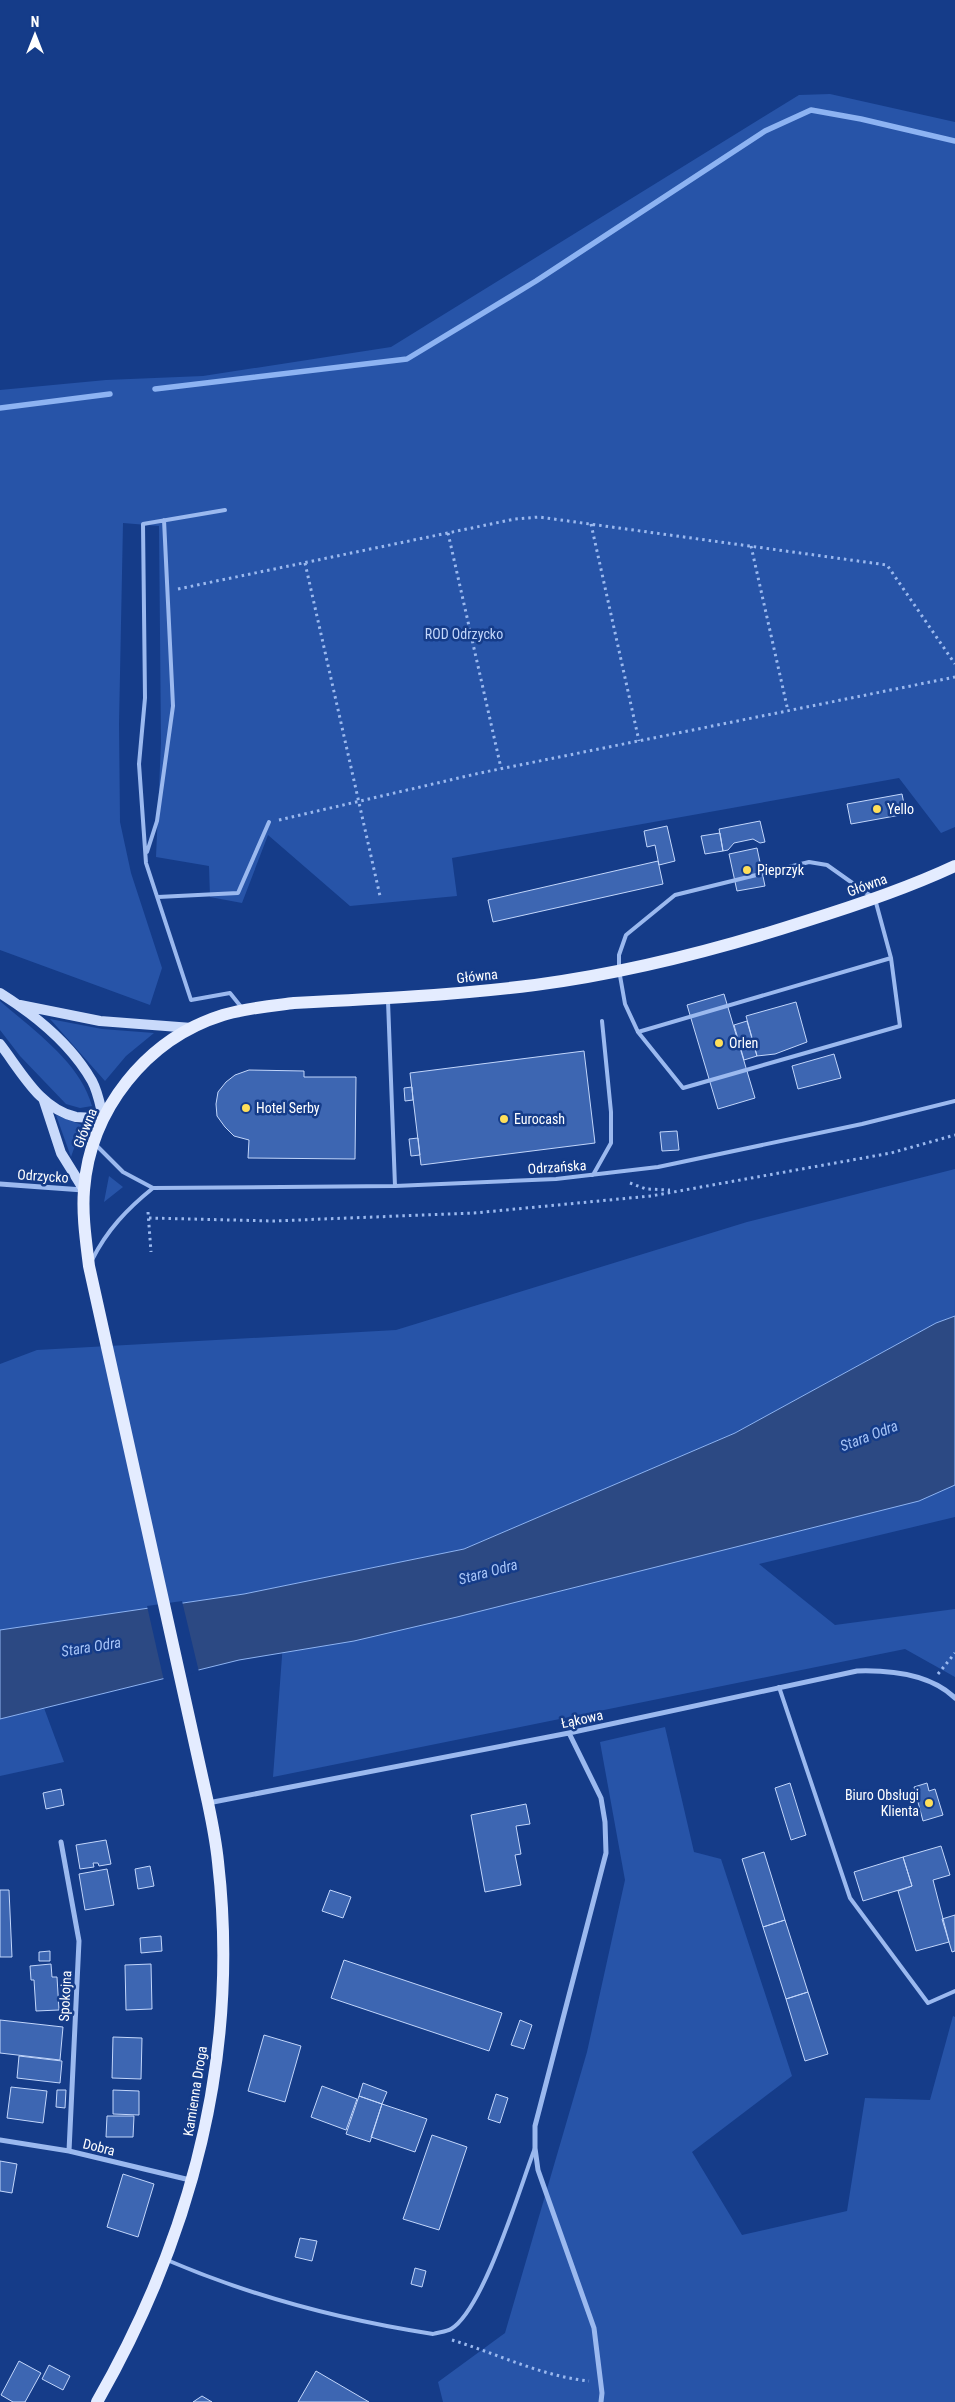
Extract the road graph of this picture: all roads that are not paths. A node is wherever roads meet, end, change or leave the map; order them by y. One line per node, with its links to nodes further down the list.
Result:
1 (225, 510): 2 (lane)
2 (164, 520): 4 (lane); 4 (lane)
3 (269, 822): 6 (lane)
4 (146, 855): 6 (lane)
5 (955, 866): 7 (main road, Główna)
6 (158, 897): 13 (lane)
7 (875, 899): 8 (lane); 9 (main road, Główna); 9 (lane)
8 (891, 958): 16 (lane); 16 (lane)
9 (619, 970): 11 (main road, Główna); 16 (lane)
10 (0, 993): 12 (main road)
11 (388, 999): 13 (main road, Główna); 24 (lane)
12 (19, 1005): 15 (main road); 20 (main road)
13 (243, 1010): 15 (main road, Główna)
14 (602, 1021): 22 (lane)
15 (192, 1028): 20 (main road, Główna)
16 (638, 1032)
17 (0, 1044): 18 (main road)
18 (44, 1101): 20 (main road); 26 (main road)
19 (955, 1101): 22 (lane, Odrzańska)
20 (103, 1117): 21 (main road, Główna)
21 (94, 1142): 25 (lane, Odrzańska); 26 (main road, Główna)
22 (594, 1175): 24 (lane, Odrzańska)
23 (0, 1184): 26 (street, Odrzycko)
24 (396, 1186): 25 (lane, Odrzańska)
25 (153, 1188): 27 (lane)
26 (84, 1190): 27 (main road, Główna)
27 (89, 1266): 31 (main road, Kamienna Droga)
28 (779, 1687): 29 (street, Łąkowa); 30 (street, Łąkowa); 33 (lane)
29 (955, 1698)
30 (568, 1734): 31 (street, Łąkowa); 35 (street)
31 (208, 1802): 37 (main road, Kamienna Droga)
32 (61, 1842): 36 (street, Spokojna)
33 (955, 1990)
34 (0, 2140): 36 (street, Dobra)
35 (535, 2148): 38 (lane); 40 (street)
36 (69, 2152): 37 (street, Dobra)
37 (192, 2180): 38 (main road, Kamienna Droga)
38 (167, 2260): 39 (main road, Kamienna Droga)
39 (97, 2402)
40 (601, 2402)

